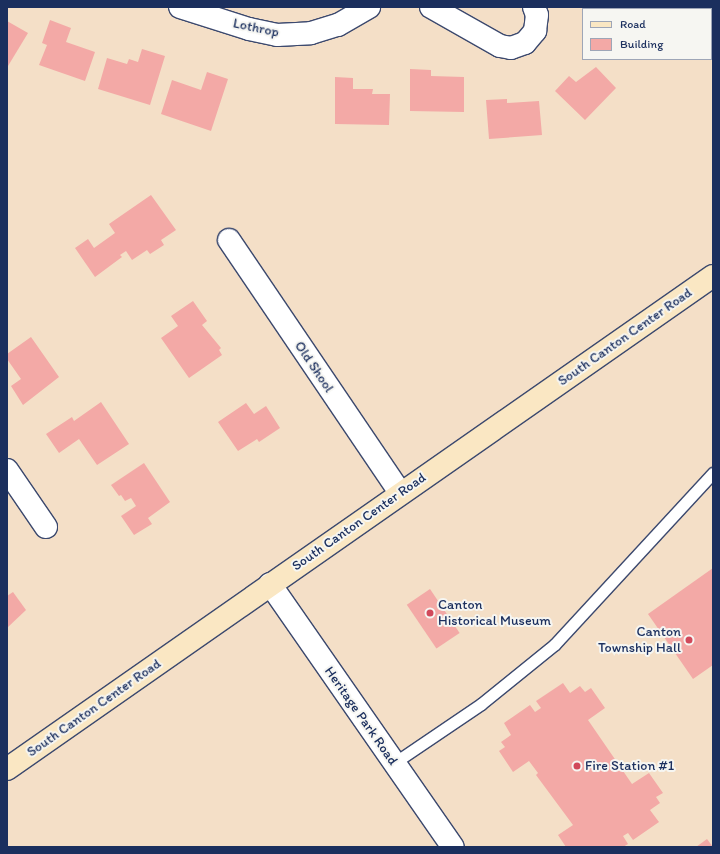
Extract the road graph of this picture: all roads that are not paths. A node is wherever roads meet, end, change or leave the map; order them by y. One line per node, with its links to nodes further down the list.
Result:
1 (180, 7): 2 (street, Lothrop)
2 (369, 7)
3 (431, 7): 4 (street)
4 (534, 7)
5 (229, 240): 9 (street, Old Shool)
6 (713, 276): 9 (main road, South Canton Center Road)
7 (7, 470): 10 (street)
8 (713, 473): 12 (lane)
9 (400, 494): 11 (main road, South Canton Center Road)
10 (46, 527)
11 (270, 584): 12 (street, Heritage Park Road); 13 (main road, South Canton Center Road)
12 (394, 763): 14 (street, Heritage Park Road)
13 (7, 769)
14 (453, 847)

